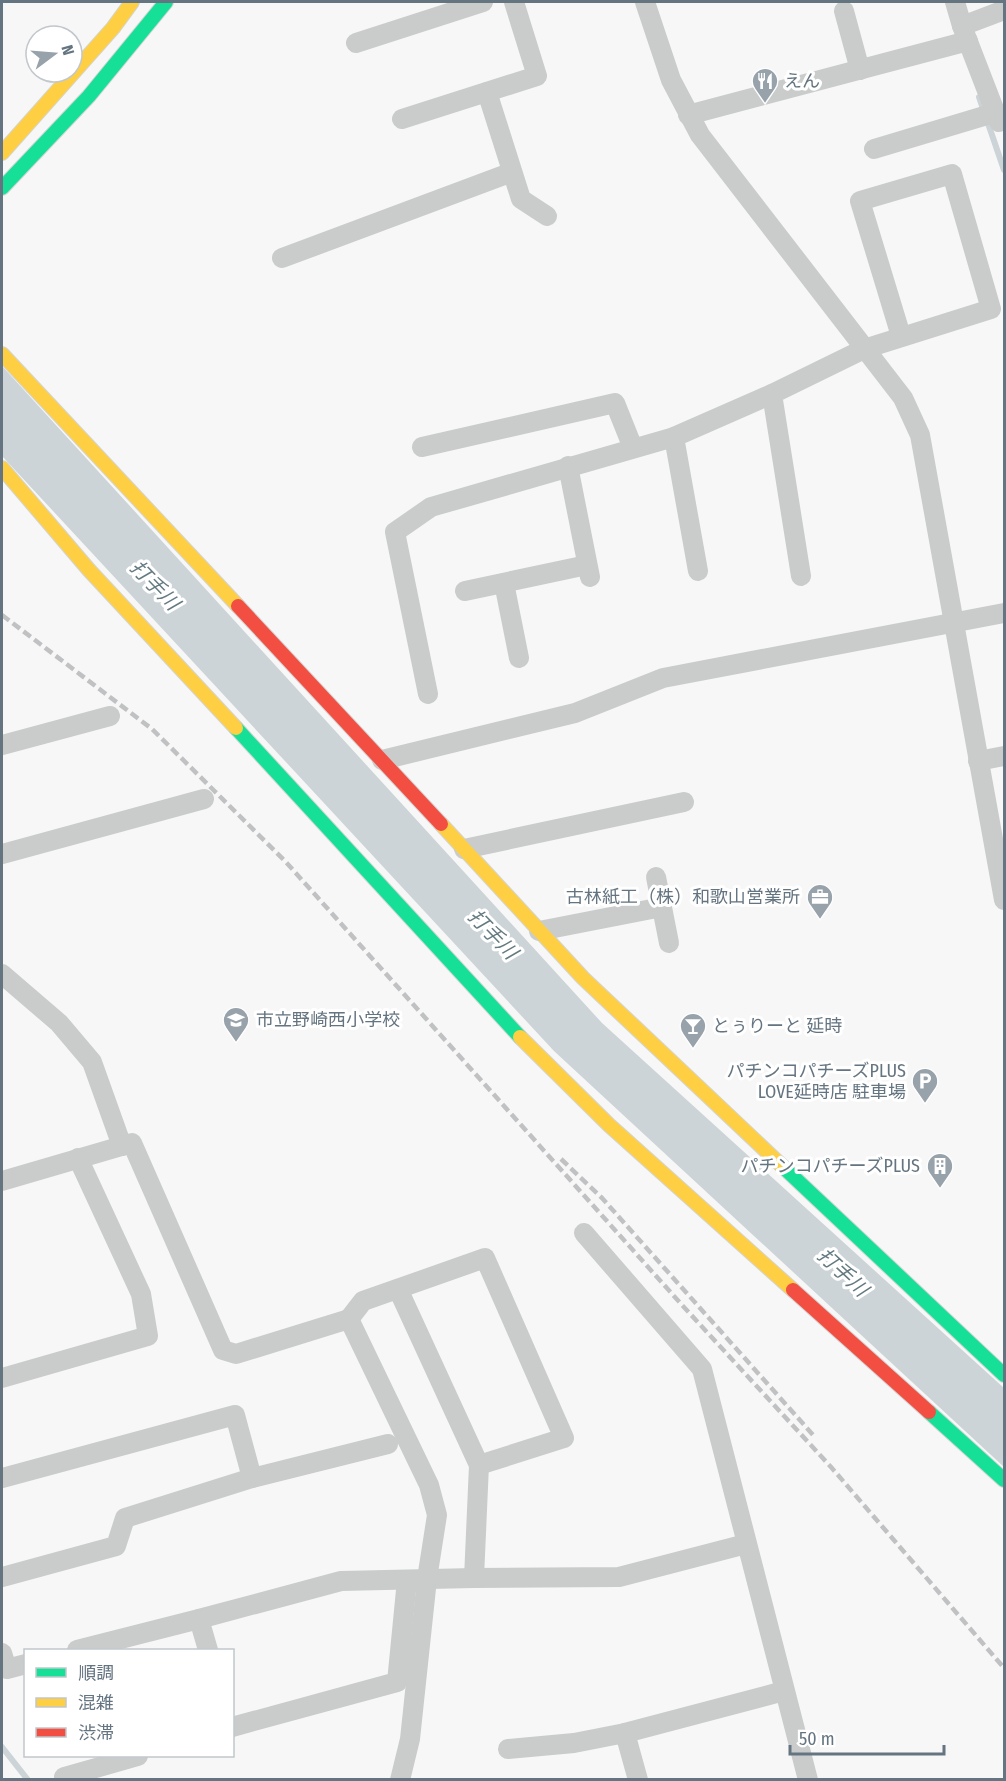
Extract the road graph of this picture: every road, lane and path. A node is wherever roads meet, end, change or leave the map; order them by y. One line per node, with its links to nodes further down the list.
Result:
1 (132, 2): 17 (street)
2 (166, 2): 19 (street)
3 (483, 2): 10 (street)
4 (645, 2): 13 (street)
5 (955, 2): 9 (street)
6 (520, 3): 12 (street)
7 (1005, 10): 9 (street)
8 (844, 11): 11 (street)
9 (962, 39): 11 (street); 14 (street)
10 (356, 43)
11 (860, 70): 13 (street)
12 (487, 92): 15 (street); 18 (street)
13 (688, 115): 23 (street)
14 (992, 117): 16 (street)
15 (402, 119)
16 (874, 149)
17 (2, 153)
18 (512, 172): 20 (street); 21 (street)
19 (2, 188)
20 (548, 216)
21 (282, 258)
22 (901, 336): 22 (street); 23 (street)
23 (864, 349): 25 (street); 36 (street)
24 (2, 354): 42 (street)
25 (772, 394): 26 (street); 32 (street)
26 (674, 437): 28 (street); 31 (street)
27 (422, 447): 28 (street)
28 (633, 448): 29 (street)
29 (568, 466): 33 (street); 38 (street)
30 (2, 468): 67 (street)
31 (698, 571)
32 (801, 576)
33 (504, 583): 34 (street); 37 (street)
34 (465, 591)
35 (1005, 613): 36 (street)
36 (955, 622): 42 (street); 43 (street)
37 (519, 658)
38 (428, 694)
39 (110, 716): 40 (street)
40 (2, 745)
41 (1005, 756): 43 (street)
42 (382, 759): 46 (street)
43 (978, 761): 48 (street)
44 (204, 799): 47 (street)
45 (684, 802): 46 (street)
46 (464, 849): 52 (street)
47 (2, 854)
48 (1001, 864): 50 (street)
49 (656, 877): 51 (street)
50 (1005, 900)
51 (662, 908): 52 (street); 53 (street)
52 (539, 931): 61 (street)
53 (669, 943)
54 (2, 974): 55 (street)
55 (122, 1146): 56 (street); 60 (street)
56 (78, 1158): 57 (street); 62 (street)
57 (2, 1181)
58 (584, 1233): 68 (street)
59 (398, 1289): 60 (street); 64 (street); 64 (street)
60 (349, 1319): 71 (street)
61 (1005, 1375)
62 (2, 1378)
63 (388, 1444): 66 (street)
64 (479, 1465): 70 (street)
65 (2, 1478): 66 (street)
66 (252, 1478): 69 (street)
67 (1005, 1480)
68 (746, 1544): 70 (street); 78 (street)
69 (2, 1577)
70 (474, 1578): 71 (street)
71 (427, 1579): 72 (street); 84 (street)
72 (407, 1580): 73 (street); 79 (street)
73 (199, 1619): 74 (street); 75 (street)
74 (81, 1649)
75 (208, 1649)
76 (2, 1653): 77 (street)
77 (24, 1665)
78 (784, 1691): 80 (street); 86 (street)
79 (234, 1727)
80 (625, 1733): 81 (street); 85 (street)
81 (508, 1749)
82 (132, 1757): 83 (street)
83 (64, 1778)
84 (400, 1779)
85 (638, 1779)
86 (808, 1779)

